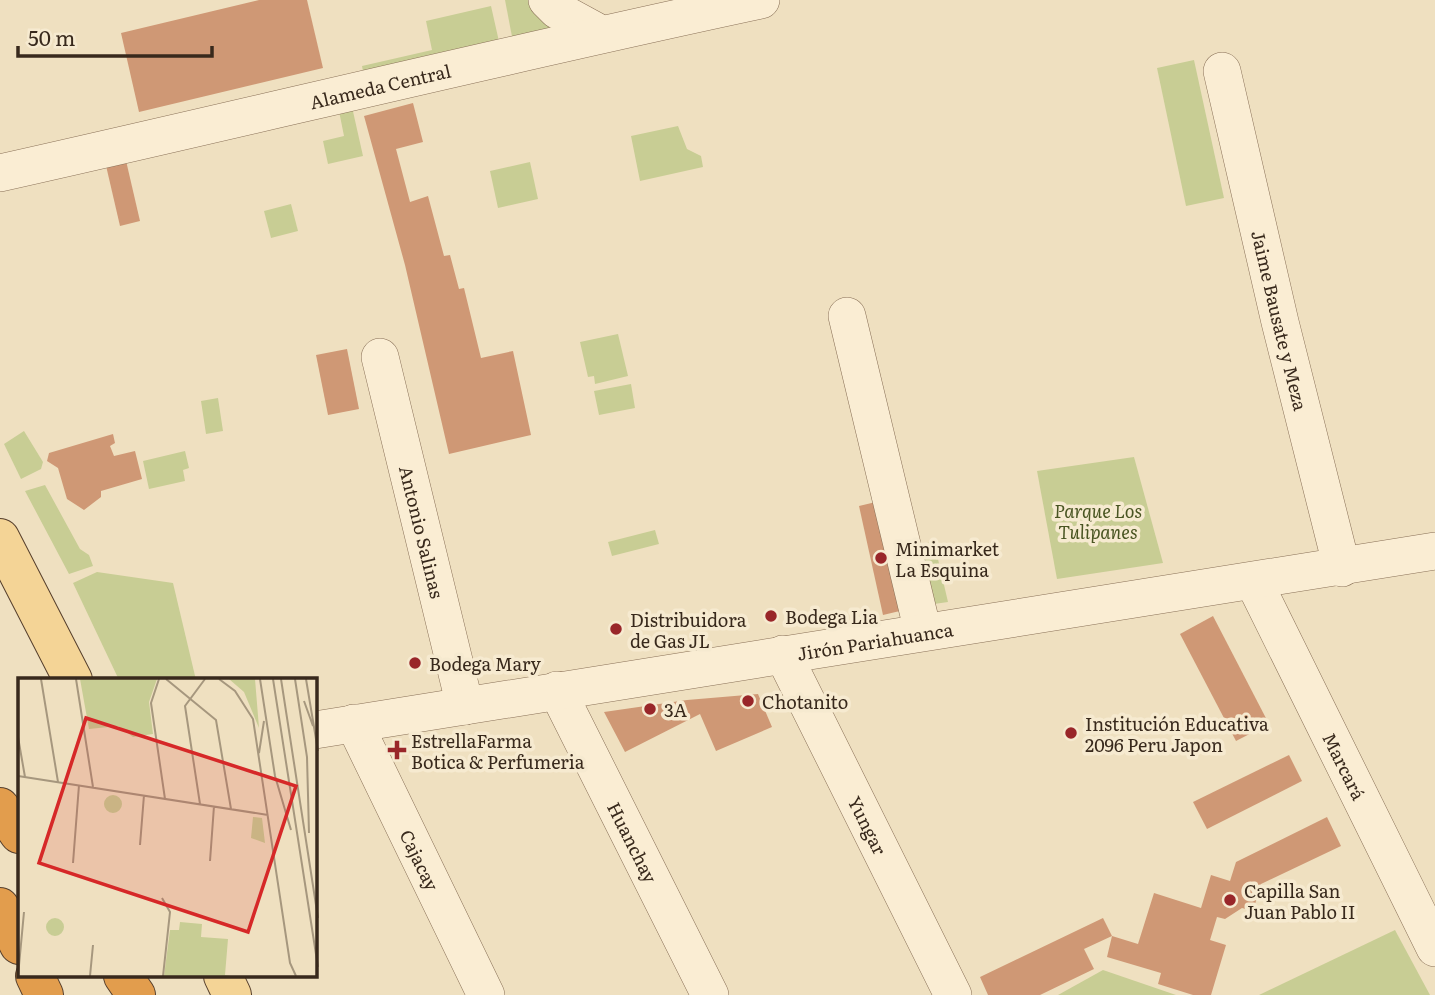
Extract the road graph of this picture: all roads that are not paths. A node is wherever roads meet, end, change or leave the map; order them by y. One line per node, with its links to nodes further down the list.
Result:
1 (547, 0): 3 (street)
2 (761, 0): 3 (street, Alameda Central)
3 (601, 34): 5 (street, Alameda Central)
4 (1222, 71): 11 (street, Jaime Bausate y Meza)
5 (0, 173)
6 (847, 316): 14 (street)
7 (380, 357): 18 (street, Antonio Salinas)
8 (0, 538): 13 (main road)
9 (1435, 551): 11 (street, Jirón Pariahuanca)
10 (0, 558): 13 (street)
11 (1342, 568): 12 (street, Jirón Pariahuanca)
12 (1254, 582): 14 (street, Jirón Pariahuanca); 25 (street, Marcará)
13 (26, 592): 16 (main road)
14 (923, 632): 15 (street, Jirón Pariahuanca)
15 (783, 654): 17 (street, Jirón Pariahuanca); 34 (street, Yungar)
16 (72, 678)
17 (556, 690): 18 (street, Jirón Pariahuanca); 33 (street, Huanchay)
18 (465, 706): 19 (street, Jirón Pariahuanca)
19 (354, 723): 20 (street, Jirón Pariahuanca); 32 (street, Cajacay)
20 (317, 730)
21 (0, 807): 22 (highway)
22 (18, 833)
23 (0, 907): 24 (highway)
24 (18, 944)
25 (1435, 948)
26 (35, 978): 29 (highway)
27 (124, 978): 30 (highway)
28 (224, 978): 31 (main road)
29 (44, 995)
30 (136, 995)
31 (232, 995)
32 (486, 995)
33 (710, 995)
34 (953, 995)

